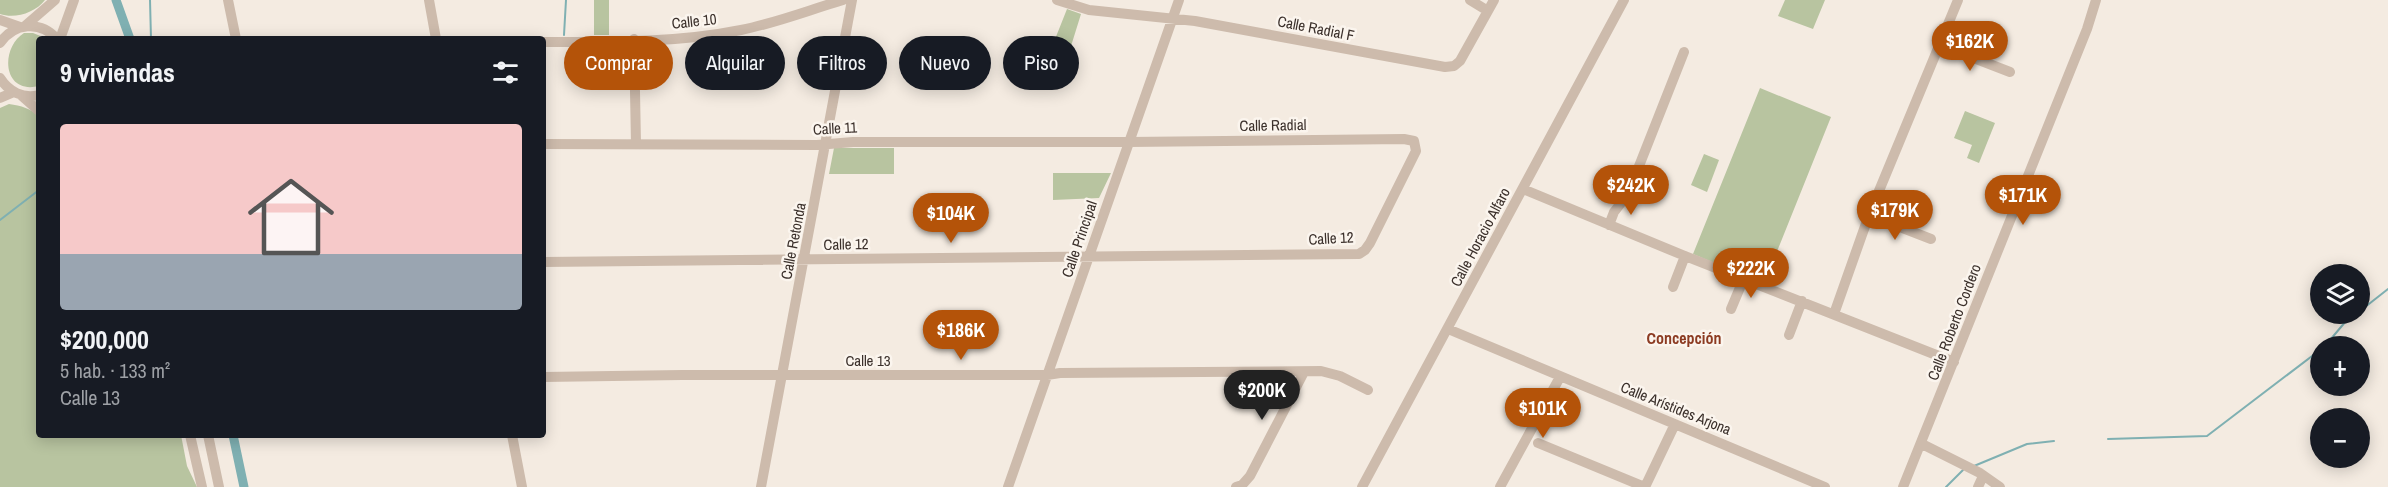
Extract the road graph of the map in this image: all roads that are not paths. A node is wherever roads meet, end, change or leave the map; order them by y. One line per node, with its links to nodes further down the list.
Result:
1 (55, 0): 17 (street)
2 (74, 0): 19 (street)
3 (228, 0): 20 (street)
4 (429, 0): 21 (street)
5 (843, 0): 22 (street, Calle 10)
6 (852, 0): 38 (street, Calle Retonda)
7 (1057, 0): 16 (street)
8 (1179, 0): 16 (street, Calle Principal)
9 (1470, 0): 14 (street)
10 (1494, 0): 14 (street)
11 (1624, 0): 39 (street, Calle Horacio Alfaro)
12 (1958, 0): 26 (street)
13 (2096, 0): 55 (street, Calle Roberto Cordero)
14 (1488, 11): 16 (street, Calle Radial F)
15 (0, 20): 17 (street)
16 (1172, 20): 35 (street, Calle Principal)
17 (22, 27): 18 (street); 25 (street)
18 (55, 36)
19 (60, 36)
20 (235, 36)
21 (435, 36)
22 (673, 37)
23 (564, 41): 24 (street, Calle 10)
24 (546, 42)
25 (0, 43)
26 (1940, 45): 28 (street); 40 (street)
27 (1684, 52): 41 (street)
28 (2010, 72)
29 (0, 78): 31 (street)
30 (635, 90): 37 (street)
31 (18, 94): 32 (street); 33 (street); 34 (street)
32 (36, 95)
33 (0, 98)
34 (36, 109)
35 (1129, 142): 38 (street, Calle 11); 43 (street, Calle Radial); 45 (street, Calle Principal)
36 (546, 144): 37 (street, Calle 11)
37 (636, 144): 38 (street, Calle 11)
38 (827, 144): 46 (street, Calle Retonda)
39 (1522, 189): 41 (street); 53 (street, Calle Horacio Alfaro)
40 (1869, 215): 42 (street); 52 (street)
41 (1609, 225): 44 (street)
42 (1931, 239)
43 (1365, 250): 45 (street, Calle 12)
44 (1685, 256): 48 (street); 49 (street)
45 (1089, 257): 46 (street, Calle 12); 58 (street, Calle Principal)
46 (804, 260): 47 (street, Calle 12); 57 (street, Calle Retonda)
47 (546, 262)
48 (1744, 278): 50 (street); 51 (street)
49 (1672, 286)
50 (1802, 301): 52 (street); 54 (street)
51 (1731, 309)
52 (1834, 314): 55 (street)
53 (1448, 329): 60 (street, Calle Arístides Arjona); 75 (street, Calle Horacio Alfaro)
54 (1789, 336)
55 (1954, 362): 67 (street, Calle Roberto Cordero)
56 (1304, 372): 58 (street, Calle 13); 61 (street, Calle 13); 69 (street)
57 (784, 375): 58 (street, Calle 13); 59 (street, Calle 13); 73 (street, Calle Retonda)
58 (1047, 375): 74 (street, Calle Principal)
59 (546, 377)
60 (1560, 377): 62 (street, Calle Arístides Arjona); 76 (street)
61 (1368, 390)
62 (1675, 424): 77 (street); 78 (street, Calle Arístides Arjona)
63 (191, 438): 70 (street)
64 (209, 438): 71 (street)
65 (513, 438): 72 (street)
66 (1538, 443): 77 (street)
67 (1922, 444): 68 (street); 79 (street, Calle Roberto Cordero)
68 (1982, 474): 80 (street); 81 (street)
69 (1239, 486)
70 (202, 487)
71 (219, 487)
72 (522, 487)
73 (761, 487)
74 (1008, 487)
75 (1362, 487)
76 (1500, 487)
77 (1646, 487)
78 (1826, 487)
79 (1903, 487)
80 (1978, 487)
81 (2000, 487)

